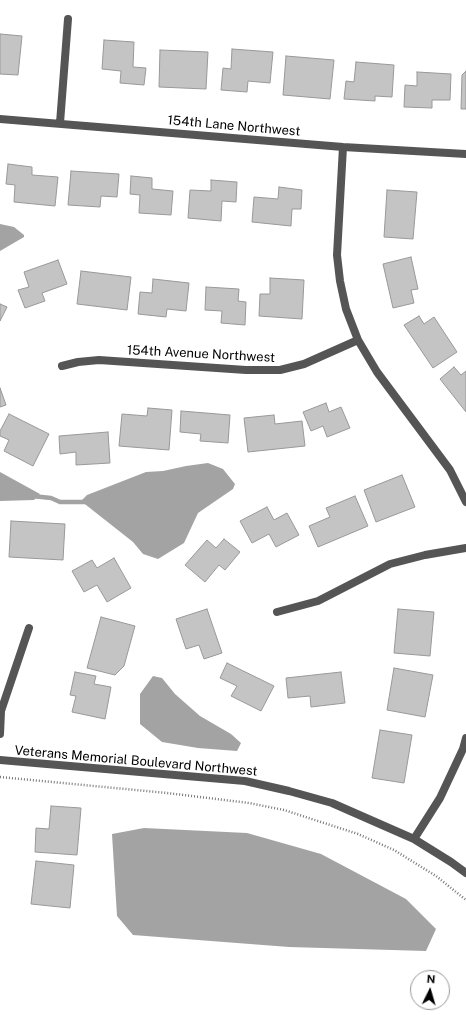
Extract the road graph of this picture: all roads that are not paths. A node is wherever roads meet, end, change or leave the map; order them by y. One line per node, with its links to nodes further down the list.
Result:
1 (68, 19): 3 (street)
2 (0, 119): 3 (street, 154th Lane Northwest)
3 (60, 123): 4 (street, 154th Lane Northwest)
4 (343, 147): 5 (street, 154th Lane Northwest); 6 (street)
5 (466, 154)
6 (358, 340): 7 (street, 154th Avenue Northwest); 8 (street)
7 (62, 366)
8 (466, 502)
9 (466, 548): 10 (street)
10 (277, 612)
11 (29, 628): 12 (street)
12 (0, 734)
13 (466, 738): 15 (street)
14 (0, 760): 15 (street, Veterans Memorial Boulevard Northwest)
15 (414, 840): 16 (street, Veterans Memorial Boulevard Northwest)
16 (466, 873)

